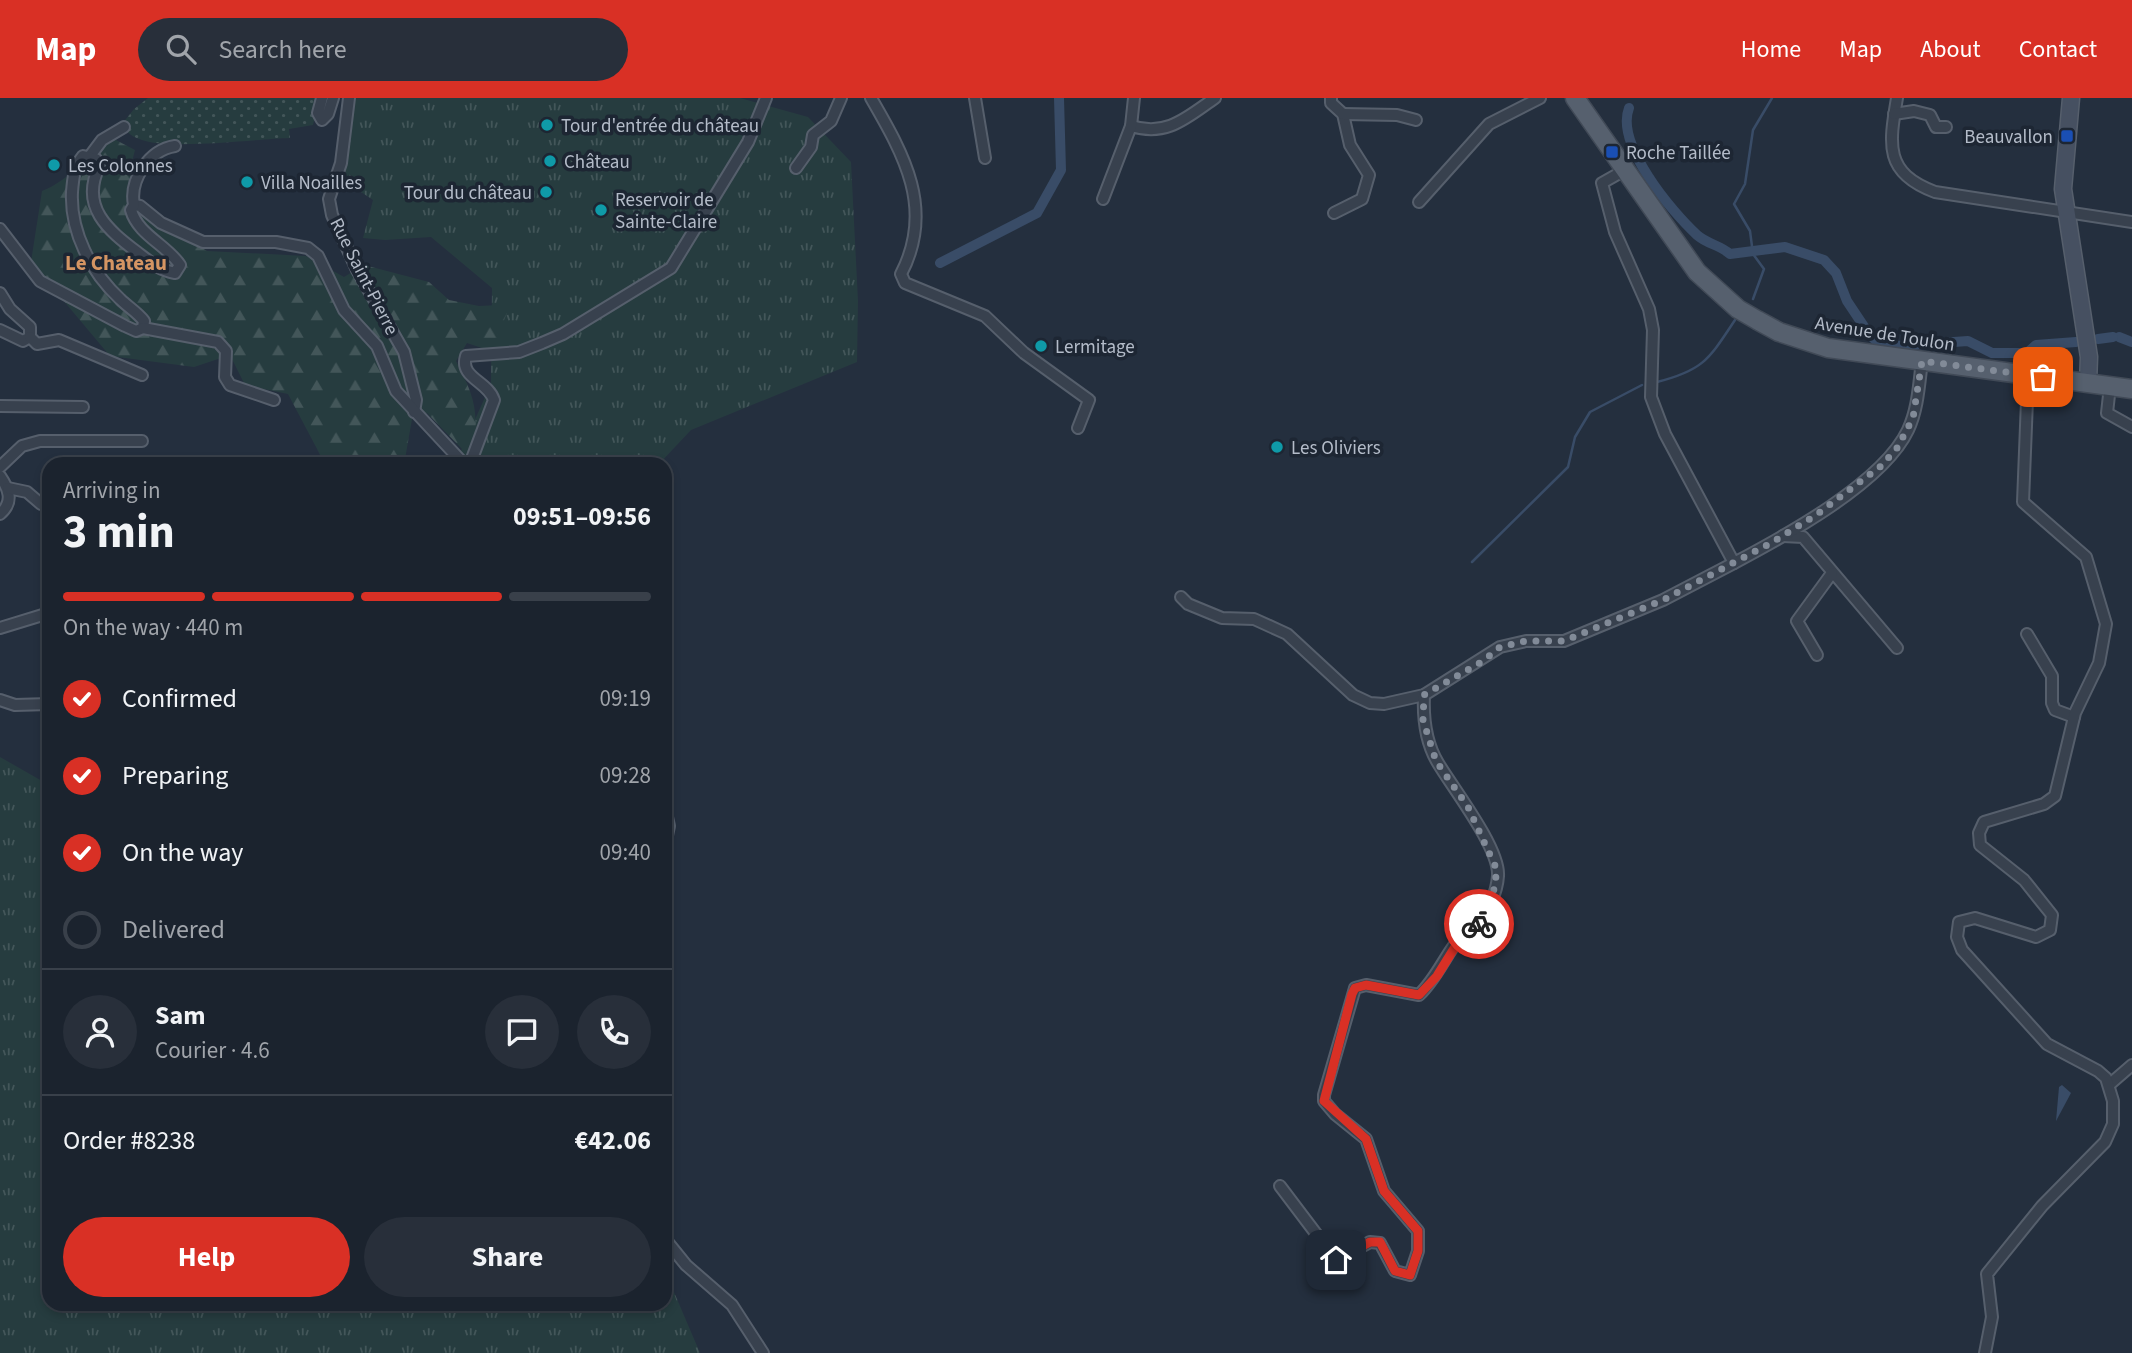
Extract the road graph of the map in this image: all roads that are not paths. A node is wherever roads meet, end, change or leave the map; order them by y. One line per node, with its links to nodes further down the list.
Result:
1 (322, 98): 2 (street)
2 (333, 98)
3 (349, 98): 46 (street, Rue Saint-Pierre)
4 (766, 98): 51 (street)
5 (841, 98): 24 (street)
6 (871, 98): 48 (street)
7 (975, 98): 23 (street)
8 (1135, 98): 18 (street)
9 (1215, 98): 18 (street)
10 (1331, 98): 15 (street)
11 (1540, 98): 27 (street)
12 (1575, 98): 25 (main road, Avenue de Toulon)
13 (1897, 98): 16 (street)
14 (2071, 98): 29 (street)
15 (1343, 114): 17 (street); 30 (street)
16 (1894, 114): 20 (street); 29 (street)
17 (1416, 120)
18 (1131, 126): 26 (street)
19 (124, 127): 22 (street)
20 (1946, 127)
21 (175, 146): 28 (street)
22 (90, 156): 28 (street); 34 (street)
23 (985, 159)
24 (796, 168)
25 (1625, 170): 37 (main road, Avenue de Toulon); 58 (street)
26 (1103, 199)
27 (1419, 202)
28 (134, 205): 46 (street)
29 (2066, 211): 31 (street); 40 (street)
30 (1334, 213)
31 (2132, 222)
32 (0, 229): 34 (street)
33 (0, 293): 36 (street)
34 (143, 328): 43 (street)
35 (0, 330): 36 (street)
36 (30, 337): 38 (street)
37 (1922, 361): 39 (main road, Avenue de Toulon); 57 (street)
38 (142, 375)
39 (2028, 375): 40 (main road, Avenue de Toulon); 69 (street)
40 (2088, 383): 41 (main road, Avenue de Toulon)
41 (2110, 386): 42 (main road, Avenue de Toulon); 47 (street)
42 (2132, 389)
43 (274, 400)
44 (0, 406): 45 (street)
45 (83, 407)
46 (414, 412): 50 (street)
47 (2132, 427)
48 (1078, 428)
49 (142, 441): 52 (street)
50 (457, 457)
51 (473, 457)
52 (0, 467)
53 (0, 476): 54 (street)
54 (8, 488): 55 (street); 56 (street)
55 (41, 504)
56 (0, 514)
57 (1783, 536): 58 (street); 59 (street)
58 (1734, 563): 66 (street)
59 (1832, 573): 64 (street); 65 (street)
60 (1181, 597): 66 (street)
61 (42, 615): 62 (street)
62 (0, 628)
63 (2027, 634): 69 (street)
64 (1897, 648)
65 (1817, 655)
66 (1424, 695): 72 (street)
67 (0, 700): 68 (street)
68 (42, 704)
69 (2074, 718): 71 (street)
70 (2132, 1065): 71 (street)
71 (2110, 1084): 75 (street)
72 (1280, 1186)
73 (672, 1248): 74 (street)
74 (763, 1353)
75 (1985, 1353)

